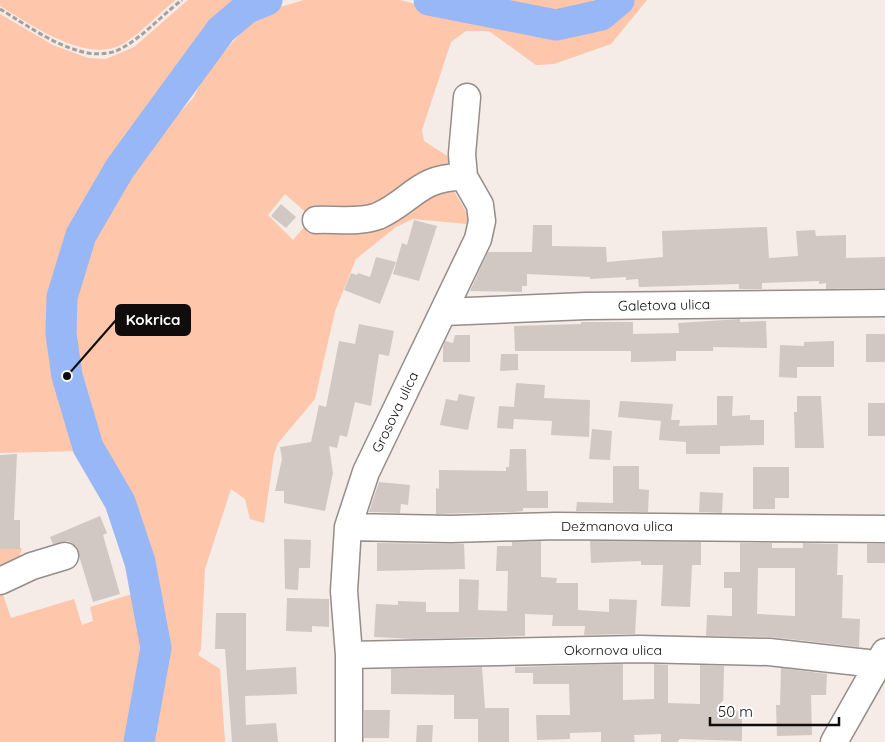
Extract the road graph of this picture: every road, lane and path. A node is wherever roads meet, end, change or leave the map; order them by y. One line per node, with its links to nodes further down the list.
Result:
1 (182, 0): 2 (path)
2 (0, 9)
3 (467, 97): 4 (street, Grosova ulica)
4 (464, 177): 5 (street); 7 (street, Grosova ulica)
5 (316, 220)
6 (885, 303): 7 (street, Galetova ulica)
7 (444, 312): 8 (street, Grosova ulica)
8 (348, 527): 9 (street, Dežmanova ulica); 12 (street, Grosova ulica)
9 (885, 529)
10 (65, 556): 11 (street)
11 (0, 582)
12 (350, 655): 13 (street, Okornova ulica); 14 (street, Grosova ulica)
13 (881, 658): 15 (street)
14 (349, 742)
15 (834, 742)

